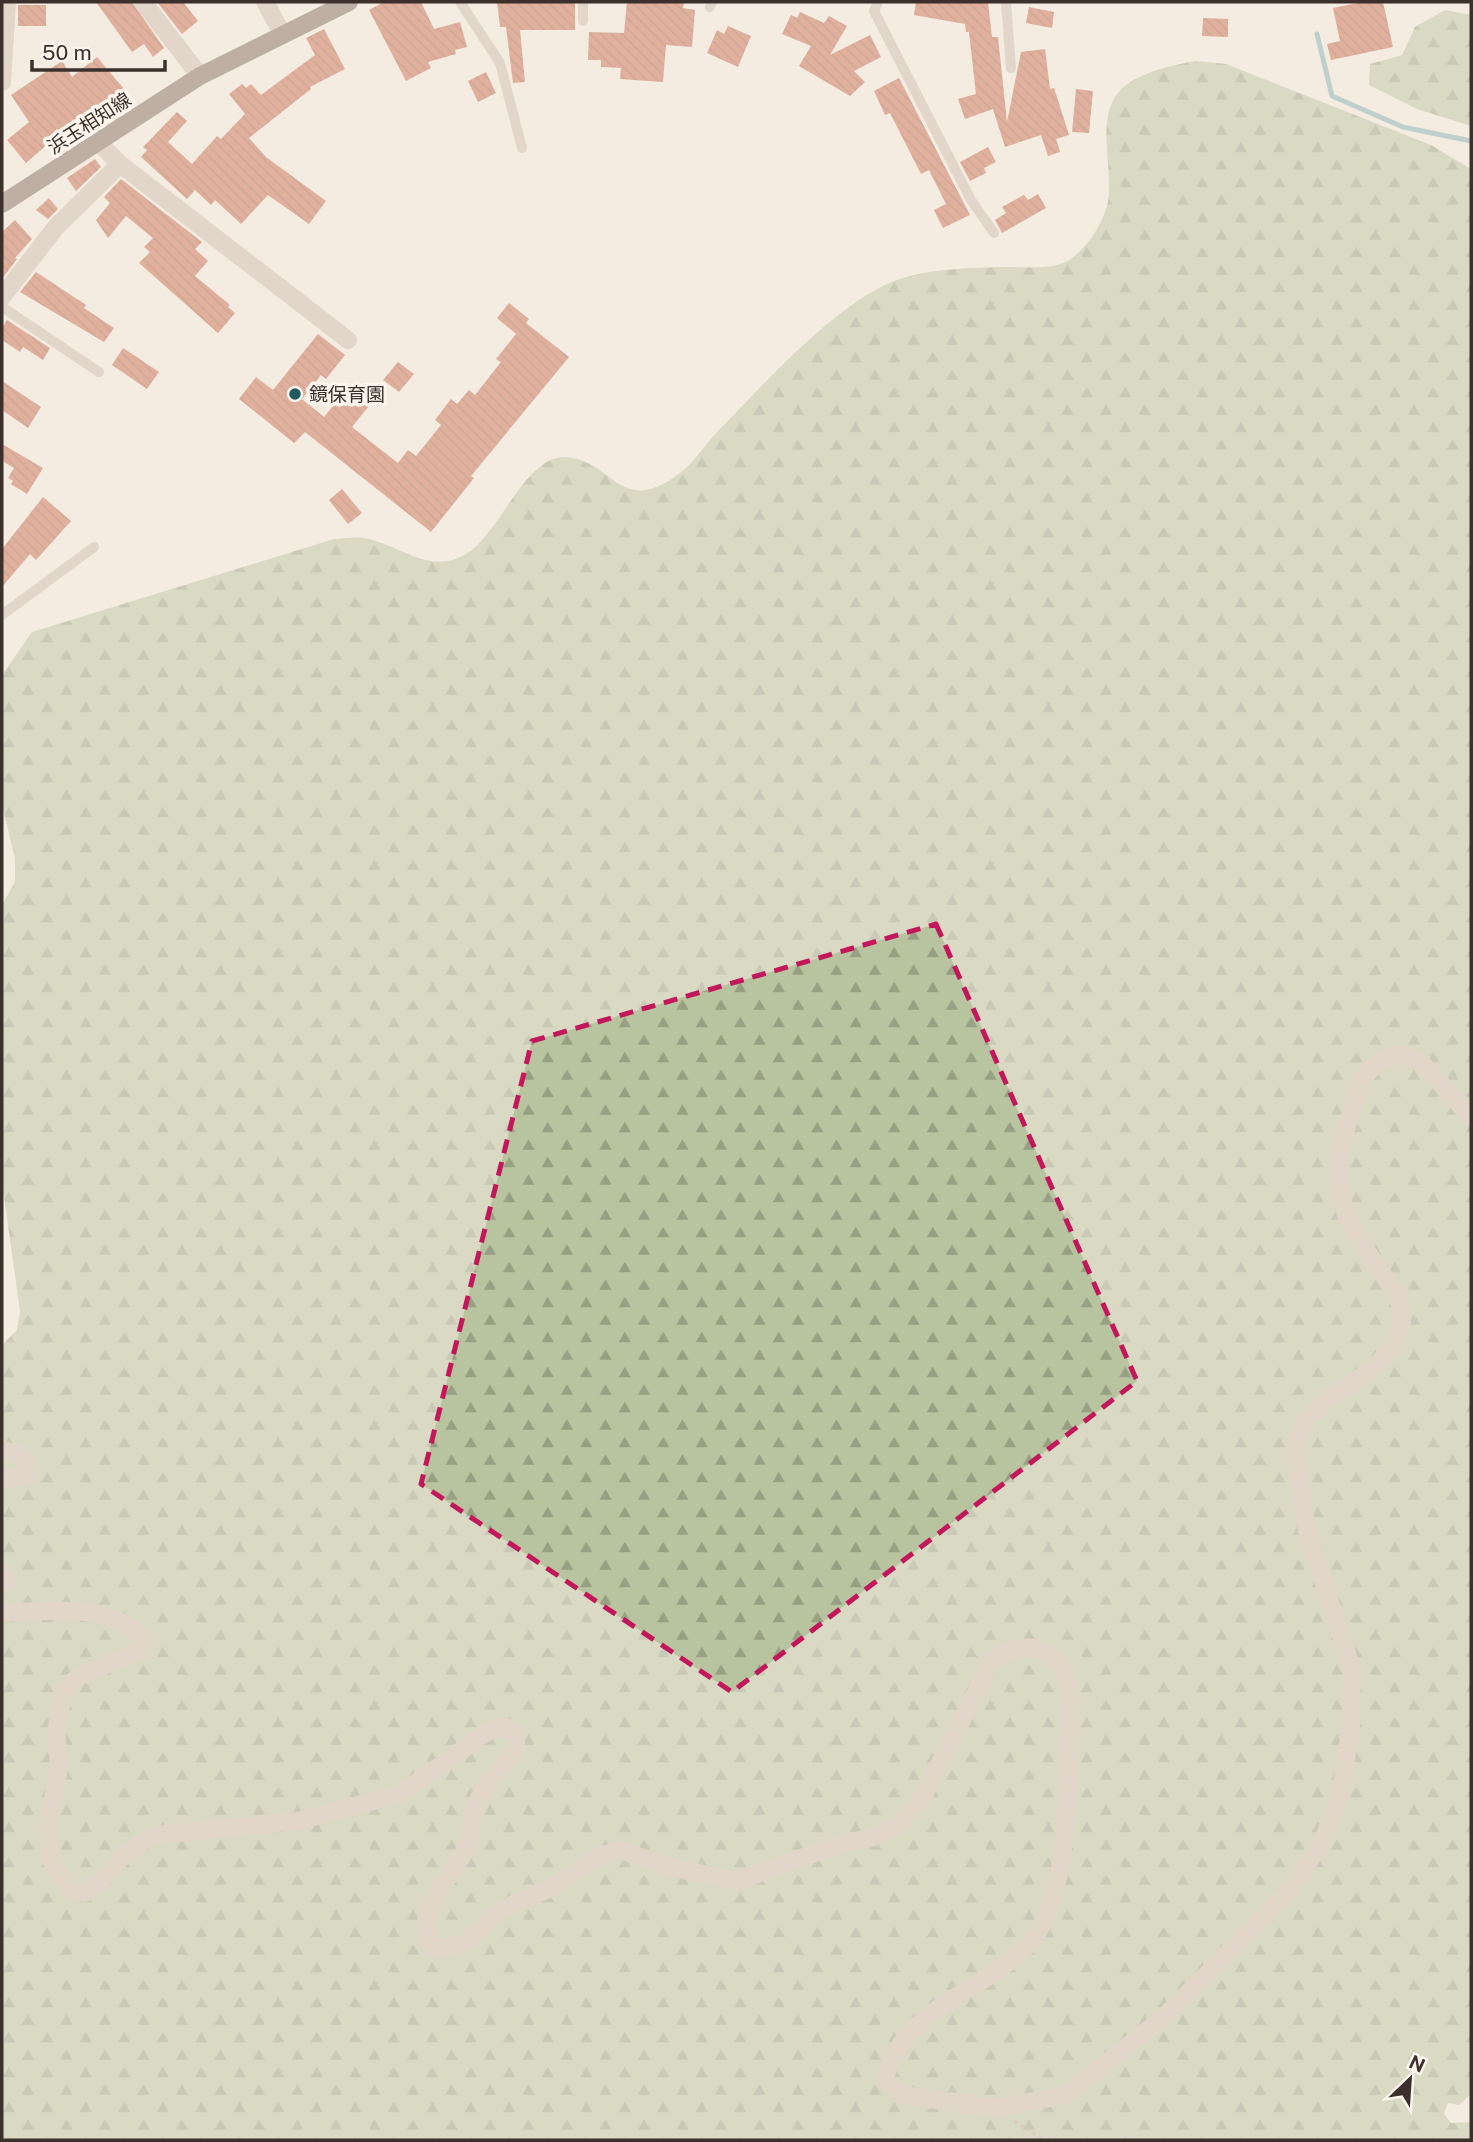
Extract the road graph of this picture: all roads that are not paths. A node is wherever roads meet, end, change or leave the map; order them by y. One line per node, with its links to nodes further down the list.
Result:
1 (6, 2): 13 (street)
2 (143, 2): 12 (street)
3 (265, 2): 10 (street)
4 (349, 2): 10 (main road, 浜玉相知線)
5 (460, 2): 15 (lane)
6 (583, 2): 9 (lane)
7 (878, 2): 18 (lane)
8 (1006, 2): 11 (lane)
9 (583, 21)
10 (282, 33): 12 (main road, 浜玉相知線)
11 (1011, 68)
12 (200, 76): 14 (main road, 浜玉相知線)
13 (2, 82)
14 (98, 142): 16 (street); 17 (main road, 浜玉相知線)
15 (522, 148)
16 (120, 164): 19 (street); 21 (street)
17 (2, 204)
18 (994, 233)
19 (2, 297)
20 (2, 307): 22 (lane)
21 (348, 340)
22 (99, 372)
23 (94, 547): 24 (lane)
24 (2, 615)
25 (1471, 1117): 30 (street)
26 (2, 1450): 27 (street)
27 (2, 1479)
28 (2, 1572): 29 (street)
29 (2, 1585)
30 (2, 1613)

